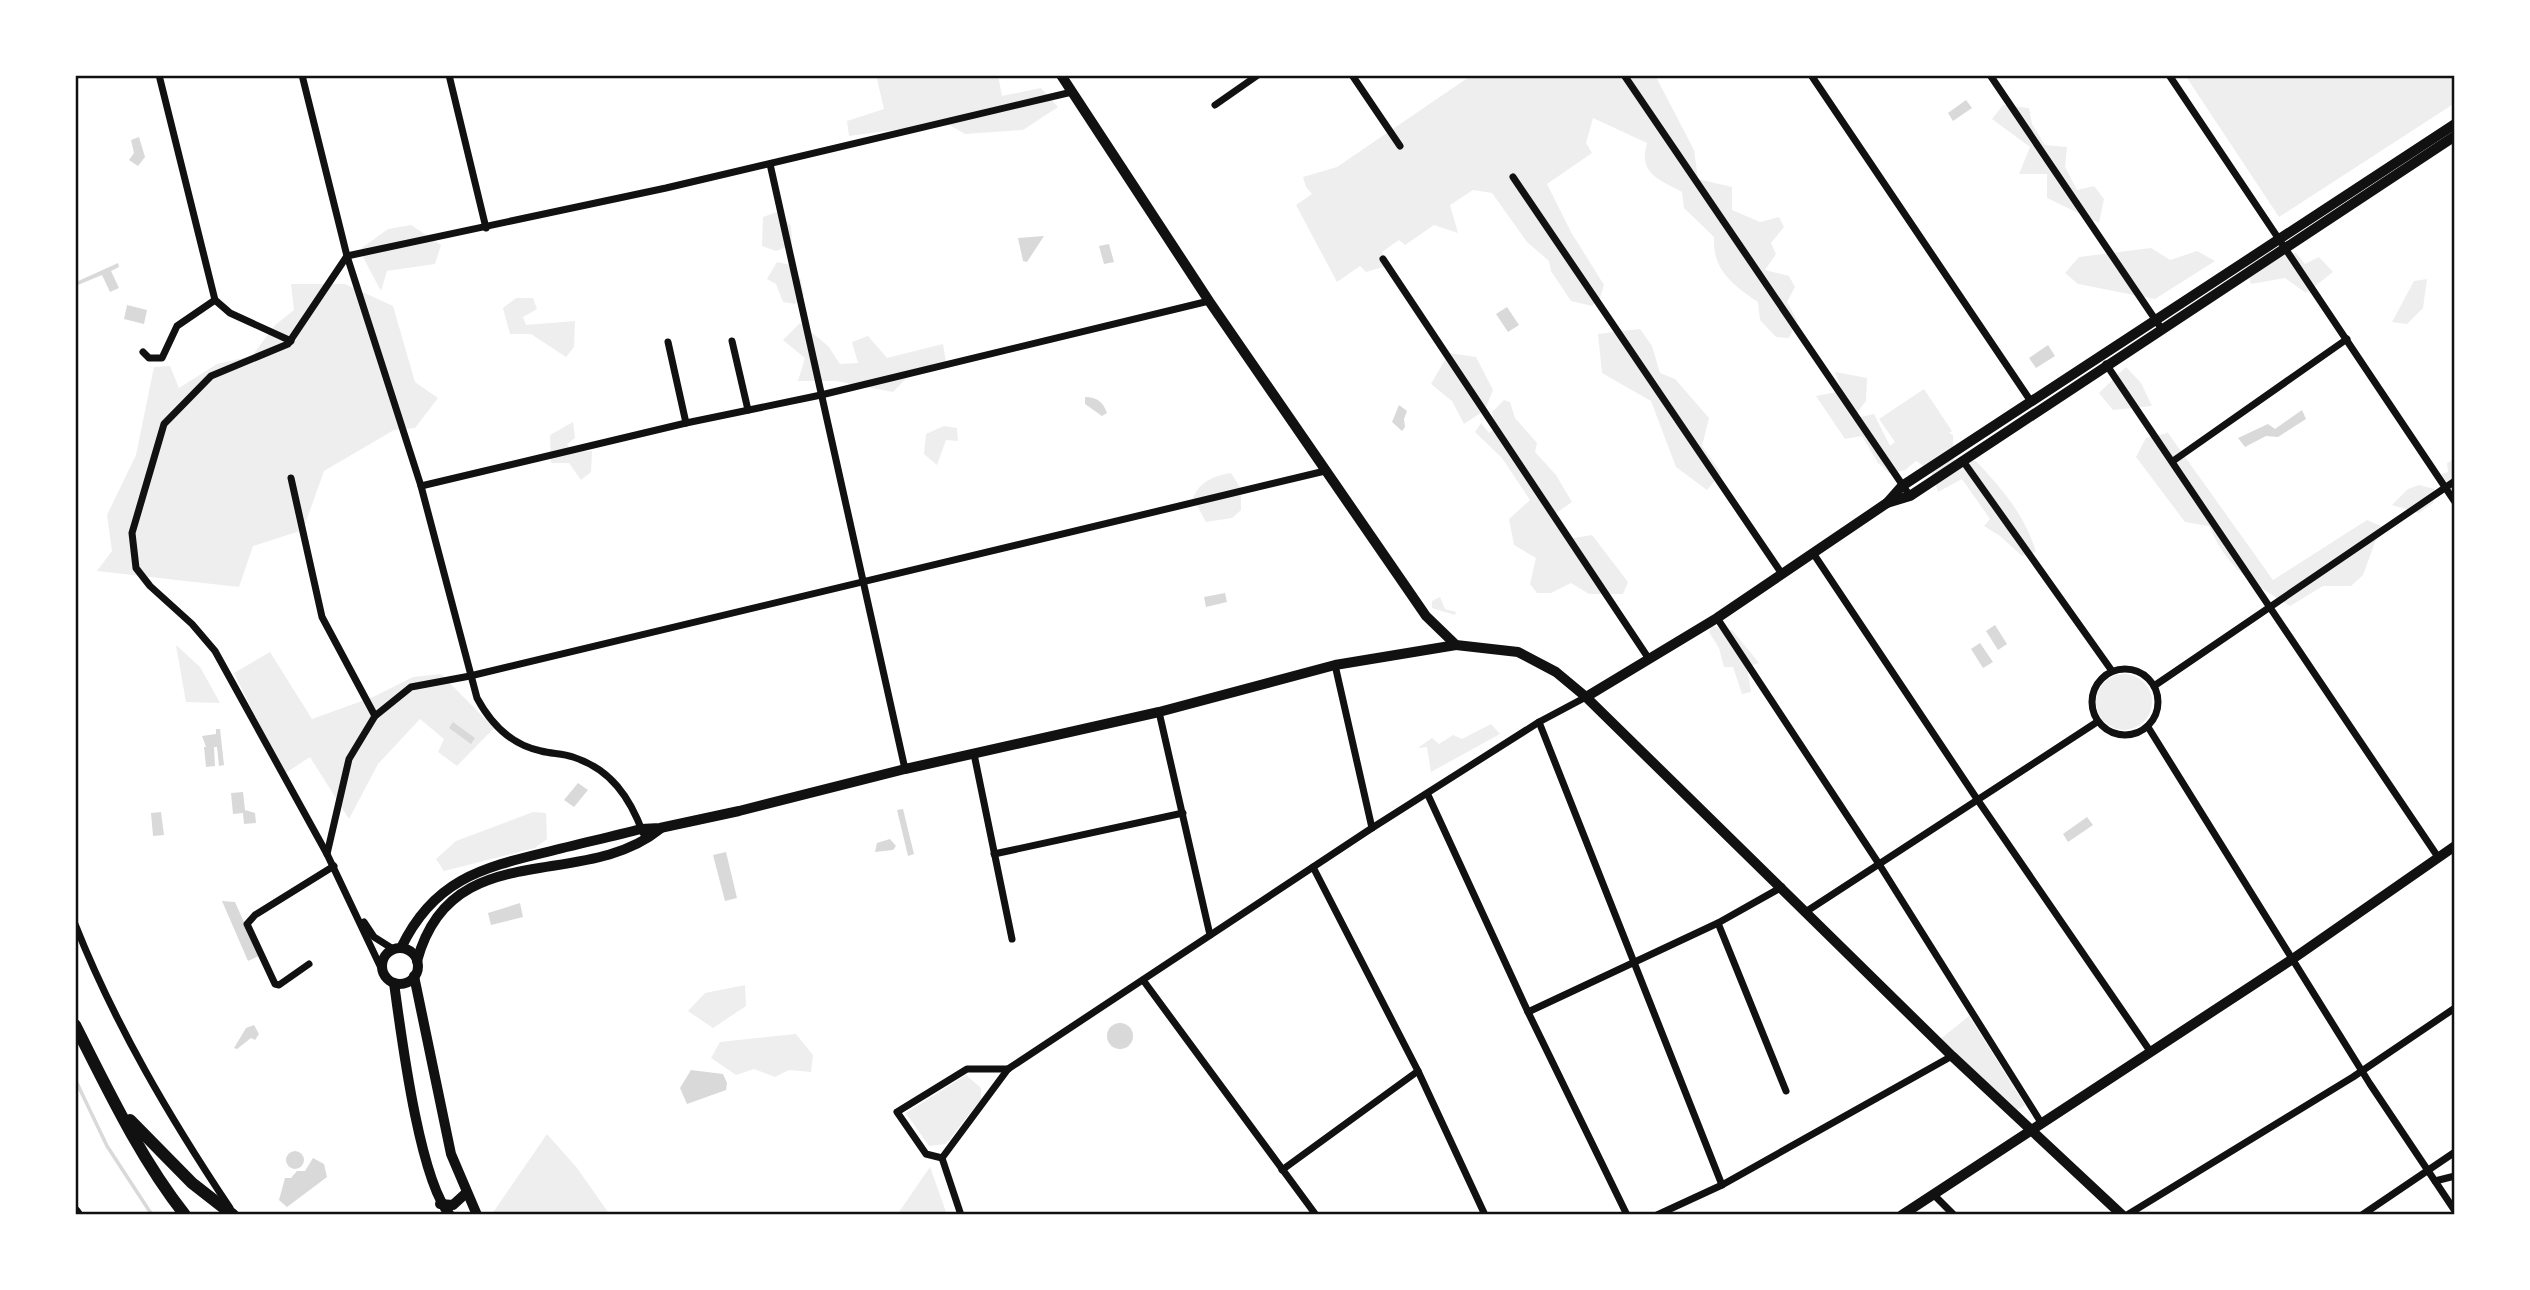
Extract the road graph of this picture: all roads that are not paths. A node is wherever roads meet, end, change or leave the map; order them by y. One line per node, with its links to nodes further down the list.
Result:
1 (159, 75): 22 (street)
2 (302, 75): 20 (street)
3 (449, 75): 18 (street)
4 (1061, 75): 11 (main road)
5 (1258, 75): 12 (street)
6 (1352, 75): 15 (street)
7 (1624, 75): 41 (street)
8 (1811, 75): 32 (street)
9 (1990, 75): 24 (street)
10 (2169, 75): 19 (street)
11 (1072, 92): 16 (street); 23 (main road)
12 (1215, 105)
13 (2455, 124): 19 (main road)
14 (2455, 136): 19 (main road)
15 (1400, 146)
16 (770, 164): 18 (street); 31 (street)
17 (1513, 177): 47 (street)
18 (486, 228): 20 (street)
19 (2282, 243): 24 (main road); 25 (street)
20 (347, 256): 26 (street); 40 (street)
21 (1383, 259): 52 (street)
22 (215, 300): 26 (street); 29 (street)
23 (1209, 301): 31 (street); 37 (main road)
24 (2158, 324): 30 (main road)
25 (2347, 338): 36 (street); 42 (street)
26 (291, 341): 73 (street)
27 (732, 341): 33 (street)
28 (667, 342): 34 (street)
29 (143, 352)
30 (2104, 361): 32 (main road); 35 (main road); 36 (street)
31 (821, 395): 33 (street); 48 (street)
32 (2030, 400): 41 (main road)
33 (748, 410): 34 (street)
34 (686, 423): 40 (street)
35 (1963, 461): 43 (main road); 54 (street)
36 (2173, 461): 49 (street)
37 (1325, 471): 48 (street); 51 (main road)
38 (291, 478): 59 (street)
39 (2455, 481): 42 (street)
40 (421, 486): 55 (street)
41 (1902, 486): 43 (street); 45 (main road)
42 (2445, 487): 44 (street); 49 (street)
43 (1910, 496): 45 (main road)
44 (2455, 502)
45 (1887, 503): 46 (main road)
46 (1812, 553): 47 (main road); 66 (street)
47 (1782, 574): 50 (main road)
48 (864, 583): 55 (street); 64 (street)
49 (2270, 604): 56 (street); 75 (street)
50 (1717, 618): 52 (main road); 76 (street)
51 (1456, 645): 53 (street); 57 (main road)
52 (1649, 659): 57 (main road)
53 (1335, 666): 58 (street); 69 (street)
54 (2112, 671): 56 (street); 61 (street)
55 (470, 676): 59 (street); 70 (street)
56 (2154, 685): 62 (street)
57 (1586, 697): 60 (street); 79 (street)
58 (1158, 712): 63 (street); 67 (street)
59 (375, 716): 73 (street)
60 (1539, 722): 65 (street); 89 (street)
61 (2097, 722): 62 (street); 66 (street)
62 (2148, 727): 87 (street)
63 (974, 754): 64 (street); 74 (street)
64 (905, 769): 68 (street)
65 (1428, 795): 69 (street); 96 (street)
66 (1977, 799): 76 (street); 98 (street)
67 (1183, 813): 74 (street); 84 (street)
68 (660, 828): 70 (street); 71 (street)
69 (1372, 828): 78 (street)
70 (642, 830): 71 (street); 86 (street)
71 (646, 841): 88 (street)
72 (2455, 846): 75 (street)
73 (327, 853): 77 (street)
74 (995, 854): 85 (street)
75 (2438, 857): 87 (street)
76 (1880, 864): 81 (street); 105 (street)
77 (334, 866): 80 (street); 90 (street)
78 (1313, 867): 84 (street); 102 (street)
79 (1782, 887): 81 (street); 82 (street)
80 (355, 910): 86 (street); 91 (street)
81 (1807, 911): 99 (street)
82 (1718, 923): 89 (street); 103 (street)
83 (75, 924): 118 (street)
84 (1210, 935): 93 (street)
85 (1012, 939)
86 (397, 948): 88 (street); 91 (street)
87 (2294, 958): 98 (street); 101 (street)
88 (417, 961): 92 (street)
89 (1636, 962): 96 (street); 112 (street)
90 (309, 964)
91 (382, 970): 94 (street)
92 (414, 976): 94 (street); 113 (street)
93 (1143, 980): 100 (street); 108 (street)
94 (394, 983): 115 (street)
95 (2455, 1008): 101 (street)
96 (1528, 1012): 124 (street)
97 (75, 1025): 104 (main road)
98 (2150, 1051): 105 (street)
99 (1952, 1056): 105 (street); 112 (street)
100 (1008, 1069): 107 (street); 107 (street)
101 (2363, 1069): 109 (street); 129 (street)
102 (1418, 1071): 108 (street); 123 (street)
103 (1786, 1091)
104 (116, 1107): 117 (main road); 118 (main road)
105 (2038, 1127): 114 (street); 128 (street)
106 (2455, 1152): 109 (street)
107 (942, 1158): 121 (street)
108 (1282, 1170): 122 (street)
109 (2428, 1170): 111 (street); 130 (street)
110 (2455, 1176): 111 (street)
111 (2435, 1181): 116 (street)
112 (1722, 1185): 125 (street)
113 (465, 1194): 115 (street); 120 (street)
114 (1933, 1194): 126 (street); 127 (street)
115 (440, 1204): 119 (street)
116 (2455, 1211)
117 (185, 1215)
118 (233, 1215)
119 (450, 1215)
120 (477, 1215)
121 (961, 1215)
122 (1316, 1215)
123 (1485, 1215)
124 (1628, 1215)
125 (1657, 1215)
126 (1902, 1215)
127 (1954, 1215)
128 (2122, 1215)
129 (2127, 1215)
130 (2361, 1215)

